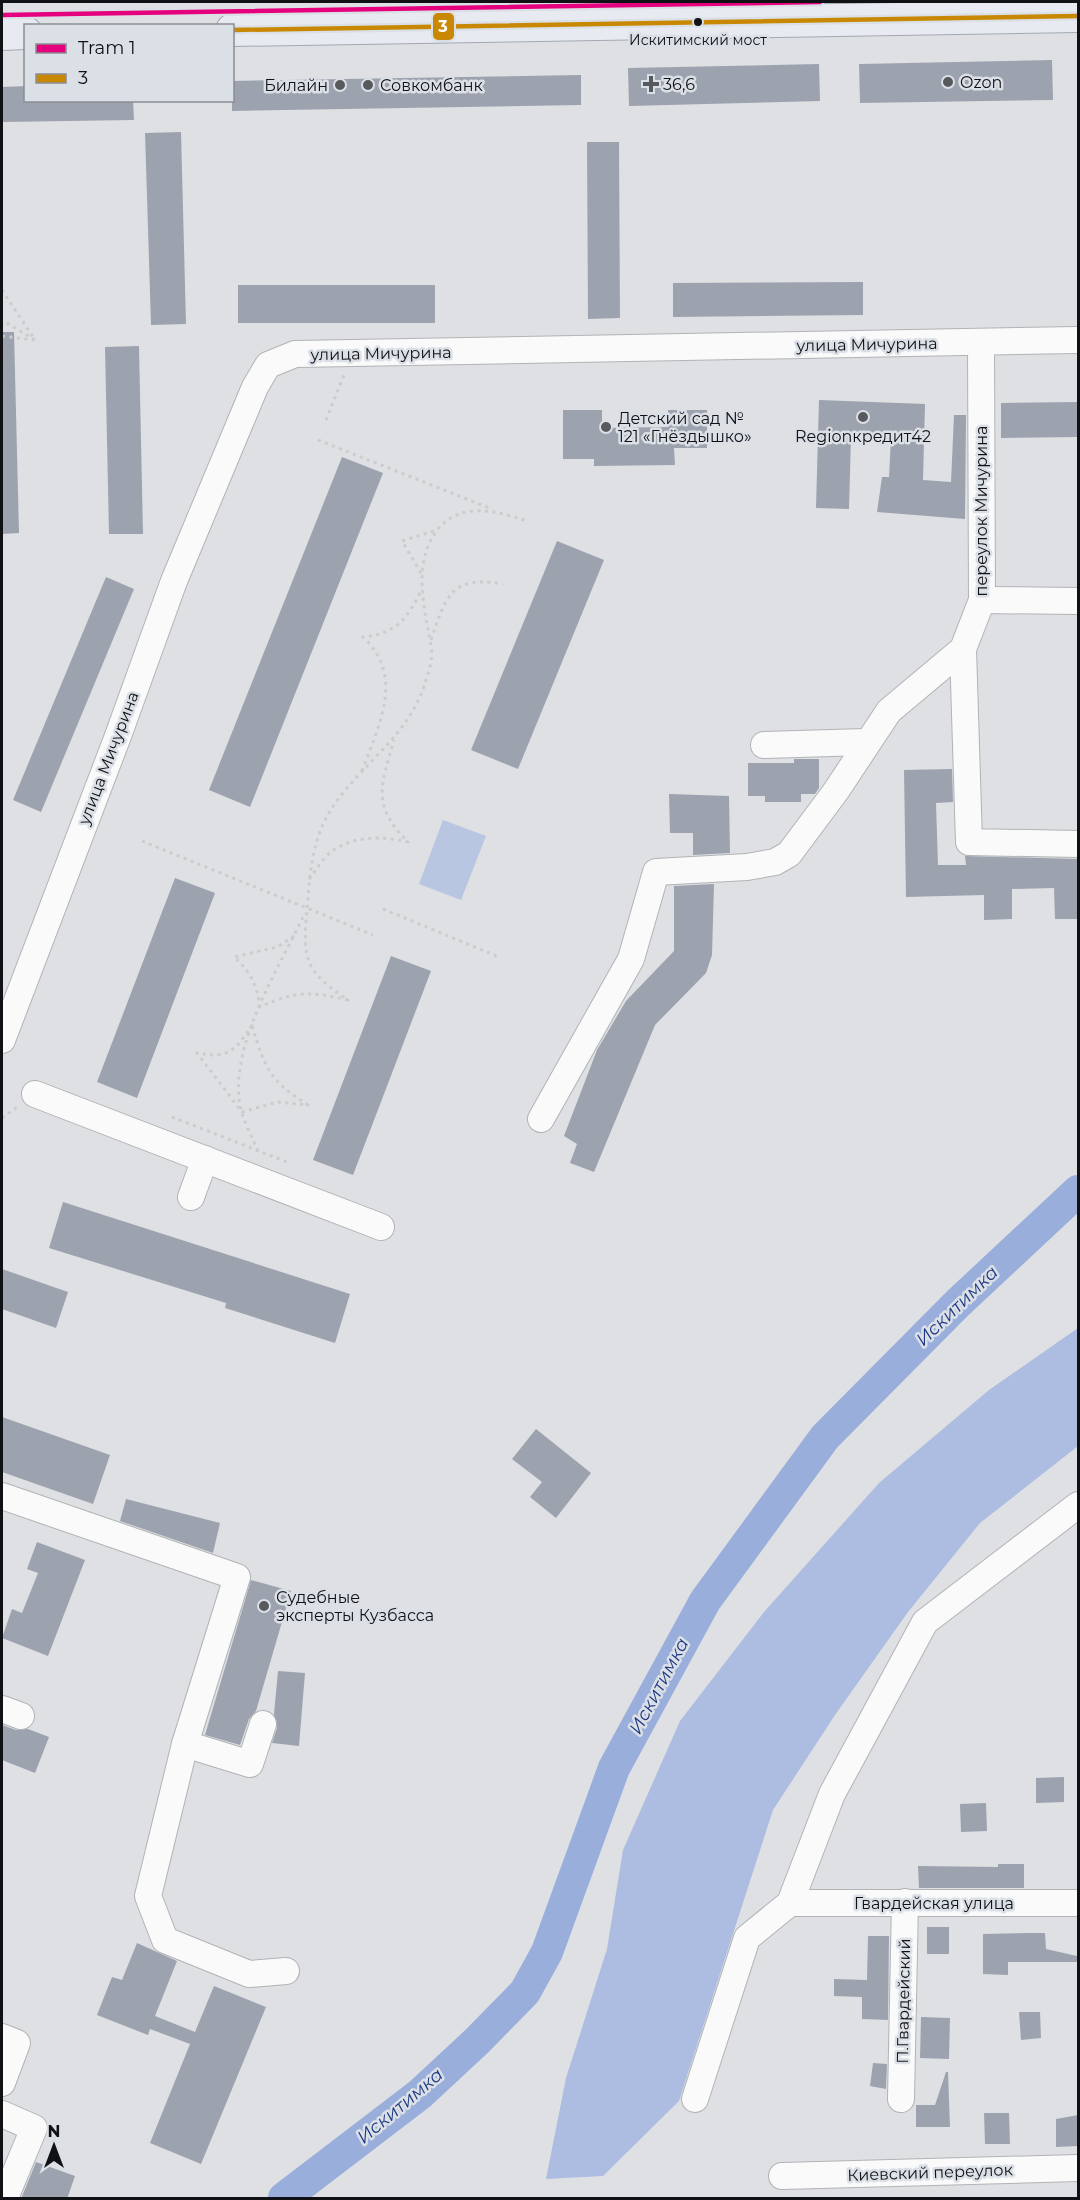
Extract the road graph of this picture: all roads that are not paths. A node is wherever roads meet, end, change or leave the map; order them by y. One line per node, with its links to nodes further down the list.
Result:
1 (559, 13): 2 (main road); 3 (main road)
2 (1078, 16)
3 (234, 30)
4 (24, 33): 5 (main road)
5 (2, 34)
6 (1078, 340): 7 (street, улица Мичурина)
7 (981, 342): 8 (street, переулок Мичурина); 14 (street, улица Мичурина)
8 (982, 600): 9 (street); 10 (street, переулок Мичурина)
9 (1078, 601)
10 (963, 649): 11 (street, переулок Мичурина); 13 (street)
11 (866, 742): 12 (street); 16 (street, переулок Мичурина)
12 (764, 745)
13 (1078, 844)
14 (2, 1040)
15 (35, 1094): 17 (street)
16 (541, 1119)
17 (205, 1159): 18 (street); 19 (street)
18 (191, 1197)
19 (381, 1227)
20 (2, 1496): 23 (street)
21 (1078, 1505): 25 (street)
22 (263, 1724): 23 (street)
23 (185, 1744): 27 (street)
24 (905, 1902): 25 (street, Гвардейская улица); 26 (street, Гвардейская улица); 31 (street, П.Гвардейский)
25 (790, 1903): 30 (street)
26 (1078, 1903)
27 (286, 1971)
28 (2, 2037): 29 (street)
29 (2, 2083)
30 (695, 2099)
31 (901, 2099)
32 (2, 2114): 35 (street)
33 (1078, 2168): 34 (street, Киевский переулок)
34 (782, 2176)
35 (5, 2199)

